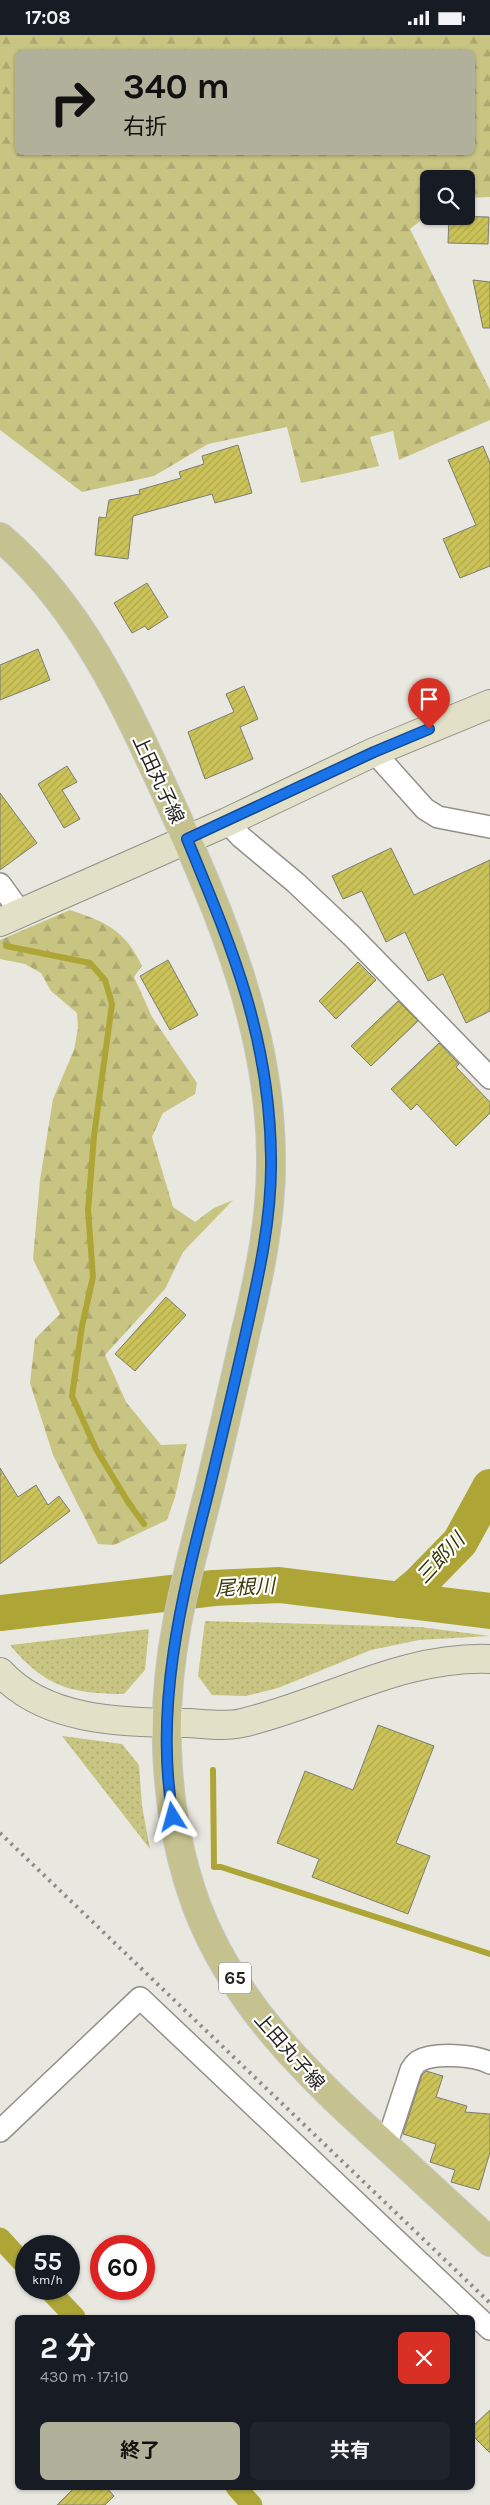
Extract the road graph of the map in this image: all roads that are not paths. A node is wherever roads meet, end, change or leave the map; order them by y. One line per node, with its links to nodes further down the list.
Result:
1 (0, 537): 6 (main road, 上田丸子線 / 65)
2 (490, 704): 3 (street)
3 (374, 752): 4 (street); 5 (street)
4 (227, 822): 6 (street); 9 (street)
5 (490, 827)
6 (187, 839): 8 (street); 12 (main road, 上田丸子線 / 65)
7 (0, 884): 8 (street)
8 (10, 917)
9 (490, 1079)
10 (490, 1659): 12 (street)
11 (0, 1672): 12 (street)
12 (168, 1723): 15 (main road, 上田丸子線 / 65)
13 (490, 2063): 15 (street)
14 (0, 2131): 17 (street)
15 (386, 2146): 16 (main road, 上田丸子線 / 65)
16 (490, 2242)
17 (490, 2329)

